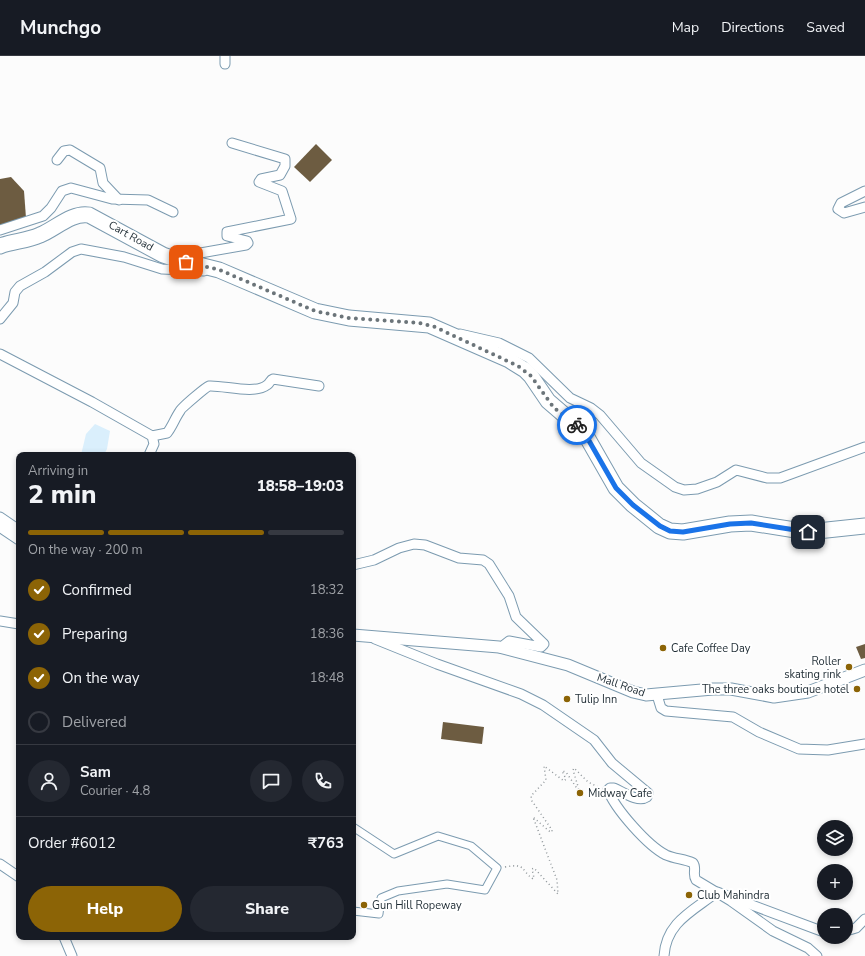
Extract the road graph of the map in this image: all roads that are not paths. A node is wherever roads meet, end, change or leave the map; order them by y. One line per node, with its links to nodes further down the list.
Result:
1 (232, 143): 9 (street)
2 (57, 160): 4 (street)
3 (865, 191): 5 (street)
4 (120, 200): 6 (street); 7 (street)
5 (865, 207)
6 (173, 212)
7 (0, 230)
8 (0, 246): 9 (highway, Cart Road)
9 (171, 258): 10 (highway, Cart Road)
10 (220, 270): 11 (street); 12 (highway, Cart Road)
11 (0, 319)
12 (449, 333): 16 (street); 20 (highway, Cart Road)
13 (0, 354): 15 (street)
14 (319, 386): 15 (street)
15 (152, 436): 17 (street)
16 (865, 447)
17 (151, 452)
18 (0, 517): 21 (street)
19 (0, 526): 22 (street)
20 (865, 526)
21 (16, 528)
22 (16, 537)
23 (356, 565): 28 (street)
24 (0, 621): 25 (street)
25 (16, 624)
26 (356, 635): 27 (street, Mall Road)
27 (370, 637): 28 (street, Mall Road); 35 (street)
28 (500, 648): 30 (street, Mall Road)
29 (865, 670): 30 (street, Mall Road)
30 (657, 695): 31 (street)
31 (865, 744)
32 (356, 829): 36 (street)
33 (0, 864): 34 (street)
34 (16, 875)
35 (717, 892): 38 (street); 42 (street); 43 (street)
36 (356, 911)
37 (865, 919): 39 (street)
38 (817, 929)
39 (853, 929)
40 (65, 940): 41 (street)
41 (72, 956)
42 (664, 956)
43 (817, 956)

